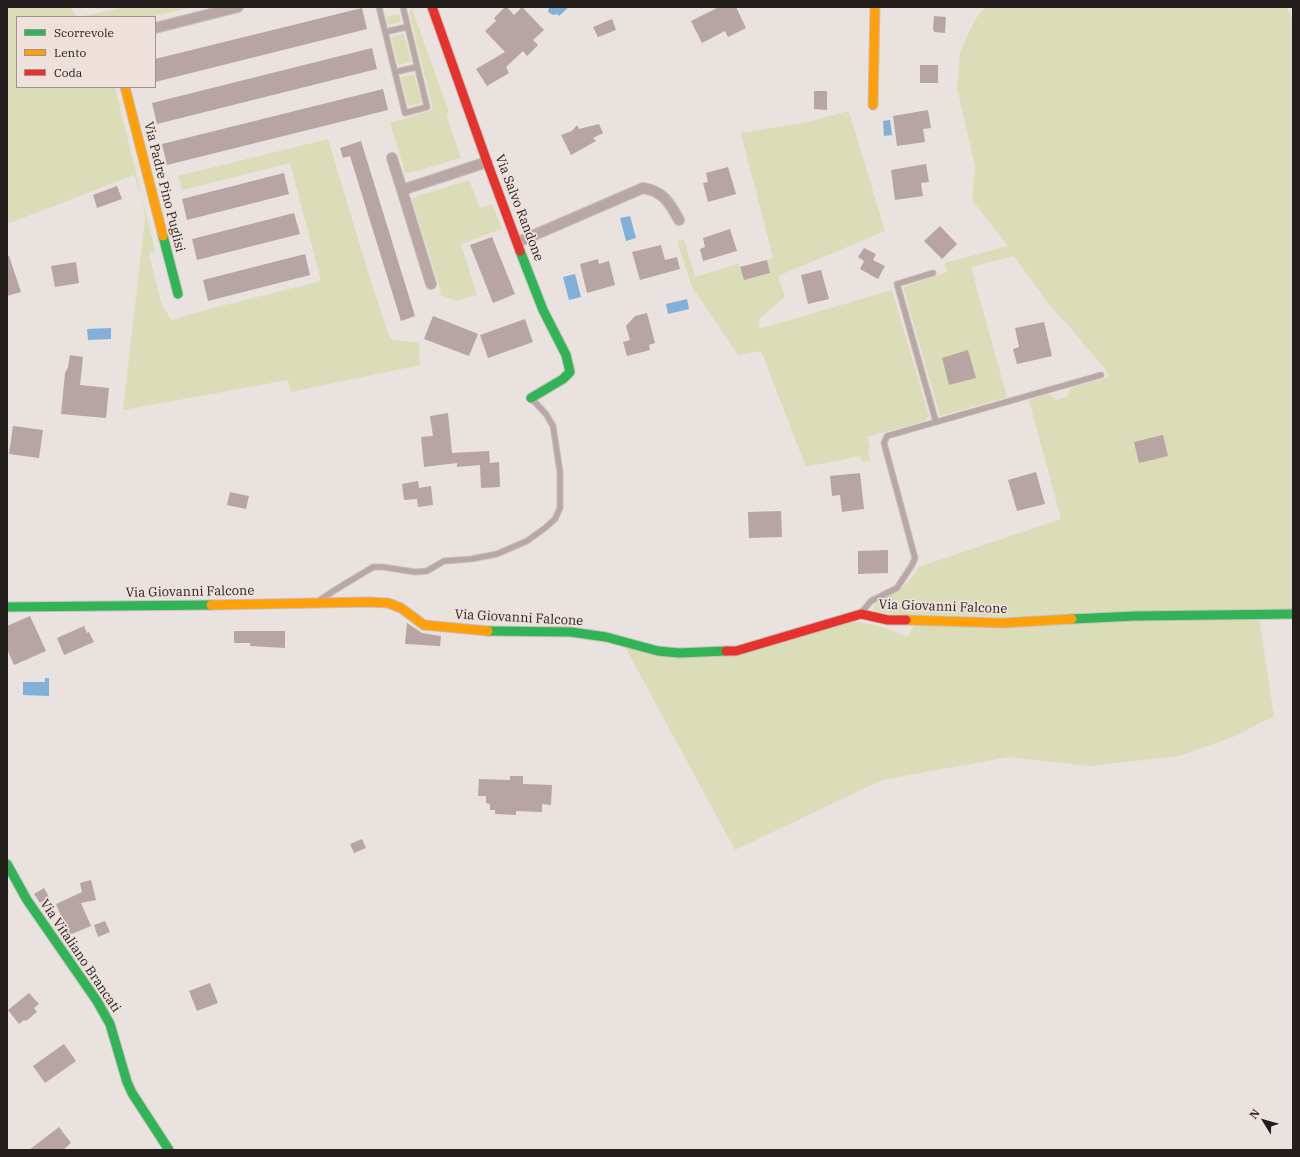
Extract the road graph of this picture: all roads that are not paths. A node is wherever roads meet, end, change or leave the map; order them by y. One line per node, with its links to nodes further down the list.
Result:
1 (238, 7): 7 (street)
2 (379, 7): 8 (lane)
3 (403, 7): 6 (lane)
4 (432, 7): 14 (street, Via Salvo Randone)
5 (875, 7): 12 (street)
6 (408, 27): 8 (lane); 9 (lane)
7 (156, 28)
8 (385, 32): 10 (lane)
9 (417, 67): 10 (lane); 10 (lane)
10 (395, 72)
11 (125, 88): 20 (street, Via Padre Pino Puglisi)
12 (873, 105)
13 (392, 158): 15 (street)
14 (487, 162): 15 (street); 17 (street, Via Salvo Randone)
15 (402, 190): 19 (street)
16 (679, 220): 17 (street)
17 (518, 242): 22 (street, Via Salvo Randone)
18 (933, 273): 23 (lane)
19 (431, 284)
20 (178, 294)
21 (1101, 375): 23 (lane)
22 (531, 398): 24 (lane)
23 (936, 422): 26 (lane)
24 (316, 604): 25 (street, Via Giovanni Falcone); 26 (street, Via Giovanni Falcone)
25 (7, 607)
26 (861, 614): 27 (street, Via Giovanni Falcone)
27 (1293, 614)
28 (7, 864): 29 (street, Via Vitaliano Brancati)
29 (169, 1150)

